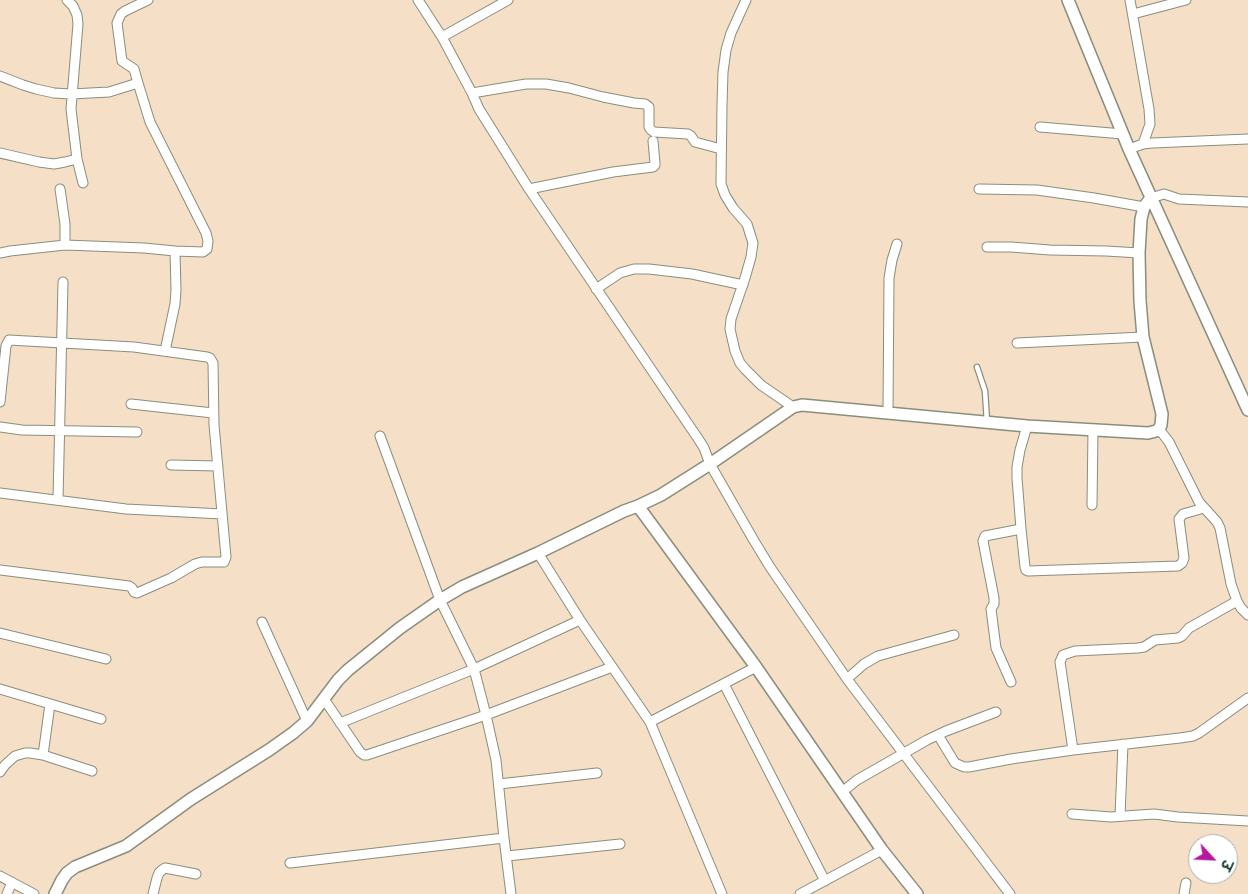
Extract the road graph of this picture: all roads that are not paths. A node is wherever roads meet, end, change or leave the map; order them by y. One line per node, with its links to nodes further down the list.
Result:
1 (67, 0): 14 (street)
2 (148, 0): 12 (street)
3 (418, 0): 10 (street)
4 (508, 0): 10 (street)
5 (746, 0): 20 (street)
6 (1068, 0): 16 (street)
7 (1130, 0): 9 (street)
8 (1186, 0): 9 (street)
9 (1133, 14): 19 (street)
10 (442, 37): 13 (street)
11 (0, 76): 14 (street)
12 (138, 83): 14 (street); 34 (street)
13 (472, 93): 20 (street); 25 (street)
14 (71, 94): 23 (street)
15 (1040, 127): 16 (street)
16 (1123, 134): 21 (street)
17 (1248, 139): 19 (street)
18 (653, 141): 25 (street)
19 (1143, 144): 21 (street)
20 (721, 149): 38 (street)
21 (1129, 150): 28 (street)
22 (0, 153): 23 (street)
23 (77, 159): 24 (street)
24 (83, 183)
25 (529, 188): 39 (street)
26 (60, 189): 32 (street)
27 (979, 189): 30 (street)
28 (1151, 198): 29 (street); 30 (street); 48 (street)
29 (1248, 202)
30 (1144, 208): 36 (street)
31 (897, 244): 49 (street)
32 (65, 245): 34 (street); 35 (street)
33 (987, 247): 36 (street)
34 (175, 251): 43 (street)
35 (0, 253)
36 (1139, 253): 40 (street)
37 (63, 282): 41 (street)
38 (743, 285): 39 (street); 47 (street)
39 (596, 289): 59 (street)
40 (1143, 337): 42 (street); 54 (street)
41 (62, 343): 43 (street); 45 (street); 55 (street)
42 (1017, 343)
43 (165, 351): 50 (street)
44 (977, 367): 51 (lane)
45 (0, 402)
46 (130, 404): 50 (street)
47 (793, 407): 49 (street); 59 (street)
48 (1248, 410)
49 (888, 412): 51 (street)
50 (213, 413): 61 (street)
51 (987, 423): 52 (street)
52 (1027, 426): 56 (street); 68 (street)
53 (0, 427): 55 (street)
54 (1159, 429): 56 (street); 66 (street)
55 (60, 430): 57 (street); 63 (street)
56 (1093, 430): 64 (street)
57 (137, 432)
58 (380, 436): 71 (street)
59 (710, 464): 65 (street); 82 (street)
60 (171, 465): 61 (street)
61 (218, 466): 67 (street)
62 (0, 493): 63 (street)
63 (58, 500): 67 (street)
64 (1092, 505)
65 (638, 506): 69 (street); 80 (street)
66 (1204, 508): 68 (street); 72 (street)
67 (222, 514): 70 (street)
68 (1021, 529): 83 (street)
69 (538, 553): 71 (street); 74 (street)
70 (0, 570)
71 (440, 600): 81 (street); 87 (street)
72 (1237, 601): 73 (street); 97 (street)
73 (1248, 615)
74 (580, 620): 79 (street); 81 (street)
75 (262, 622): 92 (street)
76 (0, 633): 78 (street)
77 (954, 635): 82 (street)
78 (106, 659)
79 (612, 667): 90 (street); 94 (street)
80 (756, 667): 84 (street); 104 (street)
81 (474, 670): 90 (street); 93 (street)
82 (847, 679): 98 (street)
83 (1011, 682)
84 (724, 684): 94 (street); 115 (street)
85 (0, 689): 88 (street)
86 (1248, 698): 96 (street)
87 (324, 699): 92 (street); 93 (street)
88 (50, 704): 91 (street); 99 (street)
89 (996, 712): 95 (street)
90 (486, 715): 93 (street); 103 (street)
91 (101, 719)
92 (307, 721): 121 (street)
93 (340, 722)
94 (650, 722): 124 (street)
95 (938, 735): 97 (street); 98 (street)
96 (1123, 744): 97 (street); 106 (street)
97 (1072, 750)
98 (904, 754): 104 (street); 126 (street)
99 (43, 755): 100 (street); 101 (street)
100 (92, 771)
101 (0, 772)
102 (597, 773): 103 (street)
103 (499, 784): 108 (street)
104 (842, 792): 110 (street)
105 (1072, 814): 106 (street)
106 (1120, 816): 107 (street)
107 (1248, 821)
108 (504, 838): 111 (street); 112 (street)
109 (620, 844): 111 (street)
110 (882, 850): 115 (street); 125 (street)
111 (507, 856): 123 (street)
112 (290, 862)
113 (196, 874): 122 (street)
114 (0, 876): 116 (street)
115 (825, 881): 118 (street)
116 (12, 882): 119 (street); 120 (street)
117 (1186, 883): 127 (street)
118 (804, 893)
119 (7, 894)
120 (34, 894)
121 (55, 894)
122 (153, 894)
123 (511, 894)
124 (722, 894)
125 (917, 894)
126 (1010, 894)
127 (1184, 894)

